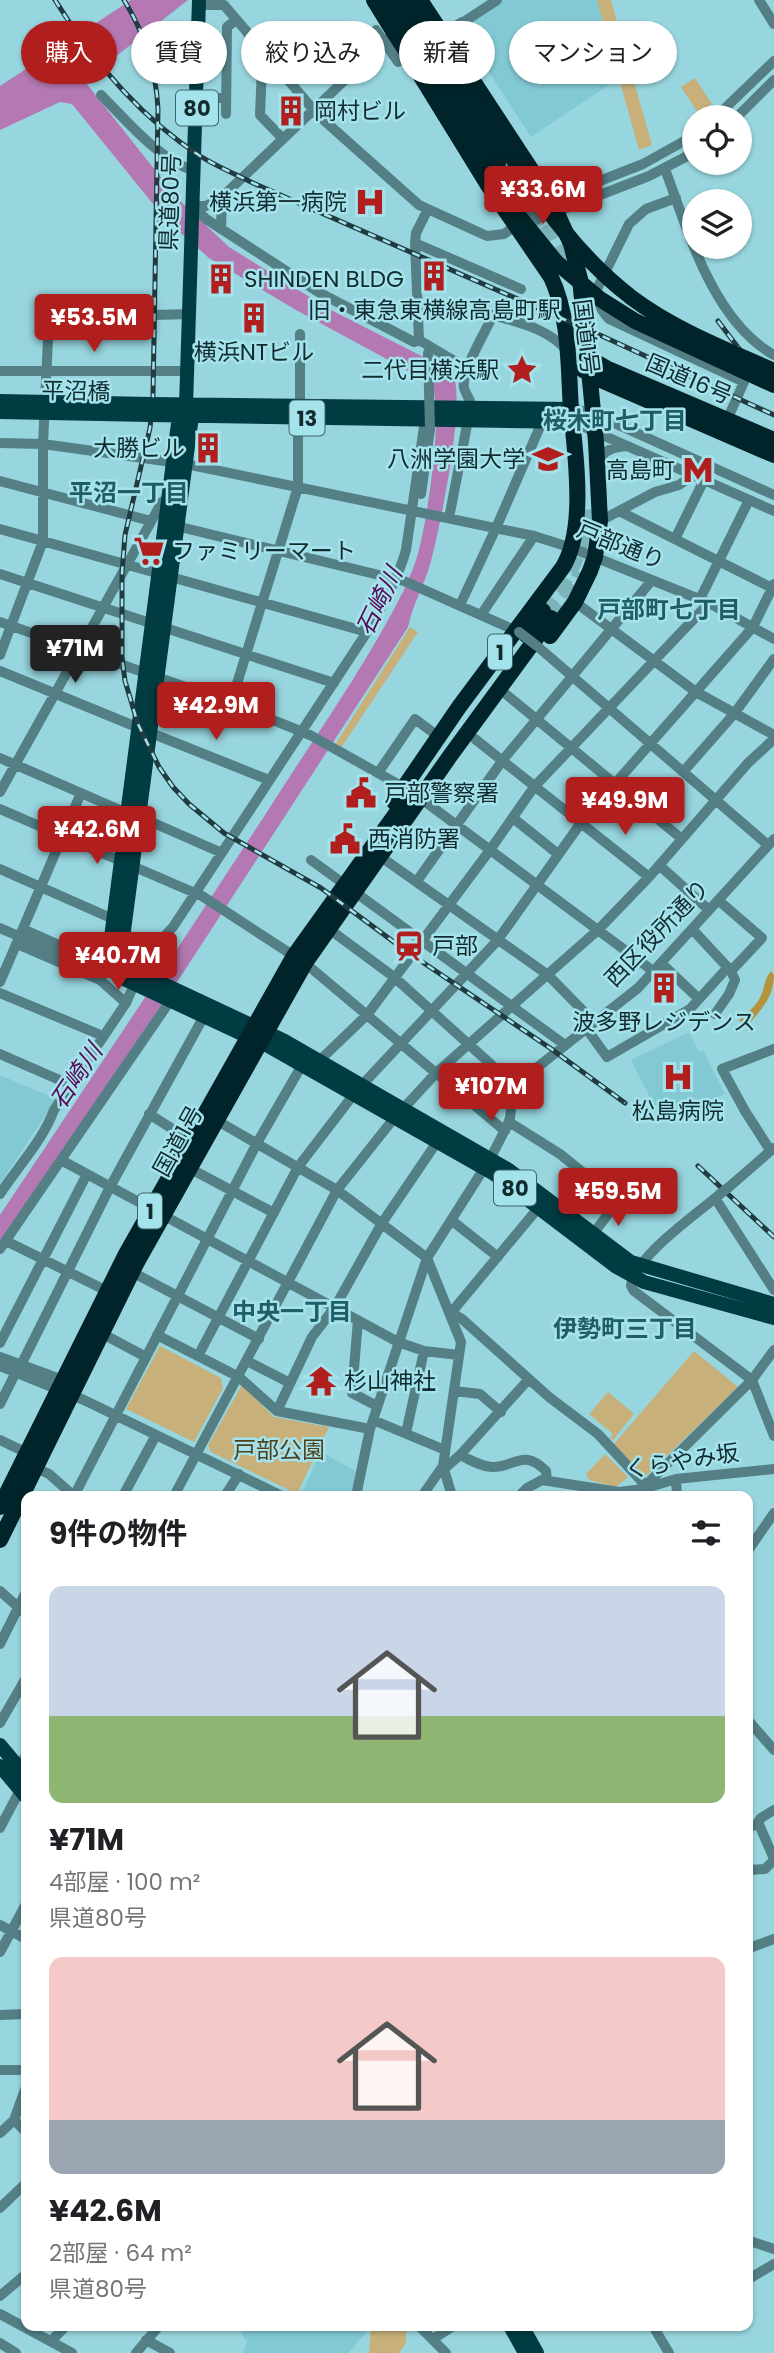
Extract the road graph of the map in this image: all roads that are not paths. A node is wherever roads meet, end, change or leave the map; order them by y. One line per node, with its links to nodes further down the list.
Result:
1 (374, 0): 13 (highway, 国道1号 / 1)
2 (384, 0): 28 (highway, bridge)
3 (392, 0): 5 (highway); 28 (highway, bridge)
4 (400, 0): 45 (highway, bridge)
5 (408, 0): 45 (highway, bridge)
6 (420, 0): 35 (highway, 国道1号 / 1)
7 (497, 0): 14 (street, bridge)
8 (759, 0): 11 (street)
9 (202, 2): 10 (street); 20 (main road, 県道80号 / 80)
10 (236, 20): 12 (street); 21 (street)
11 (774, 24)
12 (241, 26)
13 (395, 33): 24 (street); 38 (highway, 国道1号 / 1)
14 (385, 43)
15 (774, 61): 22 (street)
16 (774, 80): 23 (street)
17 (261, 84): 26 (street)
18 (291, 84): 24 (street)
19 (101, 95): 31 (street)
20 (197, 97): 21 (street); 31 (main road, 県道80号 / 80)
21 (226, 99): 25 (street)
22 (728, 105)
23 (749, 105)
24 (313, 109): 26 (street); 37 (street)
25 (226, 114)
26 (283, 139): 33 (street)
27 (682, 142): 35 (street)
28 (475, 148): 60 (highway, bridge)
29 (682, 159): 30 (street); 32 (street)
30 (665, 169): 32 (street); 35 (street)
31 (194, 172): 36 (main road, 県道80号 / 80)
32 (671, 187): 34 (street)
33 (222, 197): 36 (street); 39 (street)
34 (676, 198): 41 (street); 50 (street)
35 (554, 206): 38 (street); 42 (highway, 国道1号 / 1)
36 (193, 209): 39 (street); 44 (main road, 県道80号 / 80)
37 (427, 211): 38 (street); 40 (street)
38 (516, 227): 49 (highway, 国道1号 / 1)
39 (220, 229): 48 (street)
40 (415, 243): 43 (street); 48 (street)
41 (606, 271): 52 (street); 52 (street)
42 (580, 279): 51 (highway, 国道1号 / 1); 57 (highway)
43 (521, 289)
44 (189, 314): 55 (street); 56 (main road, 県道80号 / 80)
45 (678, 326): 58 (highway, bridge)
46 (385, 331): 85 (street, bridge)
47 (300, 334): 64 (street)
48 (419, 341): 53 (street)
49 (568, 352): 53 (street); 59 (highway, 国道16号); 68 (highway, 国道1号 / 1)
50 (774, 355)
51 (587, 357): 57 (highway, 国道16号); 59 (highway, 国道1号 / 1)
52 (712, 367): 70 (street)
53 (468, 369): 67 (street)
54 (0, 371): 55 (street)
55 (47, 371): 56 (street); 75 (street)
56 (188, 371): 65 (main road, 県道80号 / 80)
57 (614, 371): 70 (highway, 国道16号)
58 (774, 371)
59 (589, 374): 66 (highway, 国道1号 / 1); 77 (highway, 国道16号)
60 (774, 385)
61 (0, 401): 62 (main road, 平沼橋 / 13, bridge)
62 (151, 410): 63 (main road, 平沼橋 / 13, bridge); 65 (main road, 13)
63 (0, 412)
64 (299, 412): 65 (main road, 13); 69 (main road, 13); 83 (street)
65 (186, 413): 78 (main road, 県道80号 / 80)
66 (592, 413): 68 (street); 72 (highway, 国道1号 / 1); 86 (street)
67 (465, 414): 68 (main road, 13); 69 (main road, 13); 71 (main road, 13); 91 (street)
68 (572, 415): 71 (main road, 13); 72 (street); 99 (highway, 国道1号 / 1)
69 (431, 416): 88 (street)
70 (727, 420): 73 (highway, 国道16号)
71 (542, 422): 94 (street)
72 (595, 430): 76 (street); 79 (highway, 国道1号 / 1)
73 (774, 440)
74 (0, 443): 75 (street, 戸部通り)
75 (43, 444): 78 (street, 戸部通り); 84 (street)
76 (628, 446): 79 (street); 80 (street)
77 (774, 455)
78 (180, 463): 83 (street, 戸部通り); 93 (main road, 県道80号 / 80); 93 (main road, 県道80号 / 80)
79 (597, 463): 92 (highway, 国道1号 / 1)
80 (693, 475): 81 (street); 89 (street)
81 (704, 480): 87 (street); 97 (street)
82 (0, 481): 84 (street)
83 (298, 487): 88 (street, 戸部通り); 100 (street)
84 (43, 493): 93 (street); 98 (street)
85 (421, 494)
86 (774, 495)
87 (749, 500): 90 (street); 102 (street)
88 (418, 511): 91 (street, 戸部通り); 106 (street)
89 (619, 511): 92 (street); 97 (street)
90 (774, 511)
91 (446, 517): 94 (street, 戸部通り)
92 (600, 521): 101 (highway, 国道1号 / 1)
93 (161, 527): 100 (street); 103 (street); 105 (main road, 県道80号 / 80)
94 (496, 528): 96 (street, 戸部通り); 113 (street)
95 (0, 529): 98 (street)
96 (534, 536): 99 (street, 戸部通り); 115 (street)
97 (675, 539): 102 (street)
98 (43, 541): 103 (street); 108 (street)
99 (572, 548): 101 (street, 戸部通り); 122 (highway, 国道1号 / 1)
100 (279, 551): 106 (street); 112 (street)
101 (595, 557): 107 (street, 戸部通り); 111 (highway, 国道1号 / 1)
102 (718, 561): 109 (street); 110 (street)
103 (127, 564): 105 (street); 114 (street)
104 (0, 574): 108 (street)
105 (165, 575): 112 (street); 118 (main road, 県道80号 / 80)
106 (401, 580): 113 (street); 121 (street)
107 (652, 580): 110 (street, 戸部通り); 120 (street)
108 (27, 582): 114 (street); 117 (street)
109 (773, 587): 119 (street)
110 (704, 601): 119 (street, 戸部通り); 129 (street)
111 (576, 602): 120 (street); 124 (highway, 国道1号 / 1)
112 (262, 603): 121 (street); 126 (street)
113 (460, 605): 115 (street)
114 (104, 607): 118 (street); 125 (street)
115 (481, 615): 122 (street)
116 (547, 615): 158 (highway, 国道1号 / 1)
117 (6, 624): 125 (street); 127 (street)
118 (159, 625): 126 (street); 132 (main road, 県道80号 / 80)
119 (753, 627): 123 (street, 戸部通り); 134 (street)
120 (612, 629): 129 (street); 131 (street)
121 (367, 632): 133 (street)
122 (518, 632): 124 (street, bridge); 143 (highway, 国道1号 / 1)
123 (774, 639)
124 (539, 647): 131 (street); 136 (highway, 国道1号 / 1)
125 (80, 651): 132 (street); 135 (street)
126 (247, 653): 133 (street); 137 (street)
127 (0, 655)
128 (774, 659): 139 (street)
129 (654, 661): 134 (street); 138 (street)
130 (0, 671): 135 (street)
131 (572, 676): 138 (street); 140 (street)
132 (152, 677): 137 (street); 141 (main road, 県道80号 / 80)
133 (334, 683): 142 (street)
134 (696, 692): 139 (street); 146 (street)
135 (56, 694): 141 (street); 150 (street)
136 (508, 695): 140 (street); 145 (highway, 国道1号 / 1)
137 (230, 703): 142 (street)
138 (609, 709): 146 (street); 147 (street)
139 (734, 713): 144 (street); 151 (street)
140 (537, 719): 147 (street); 149 (street)
141 (145, 730): 153 (street); 161 (main road, 県道80号 / 80)
142 (305, 733): 152 (street); 153 (street)
143 (439, 737): 152 (street); 158 (highway, 国道1号 / 1)
144 (774, 737): 159 (street)
145 (475, 739): 149 (street); 158 (highway, 国道1号 / 1)
146 (650, 743): 151 (street); 154 (street)
147 (573, 748): 154 (street); 155 (street)
148 (0, 758): 150 (street)
149 (502, 761): 155 (street); 164 (street)
150 (15, 764): 156 (street); 157 (street)
151 (683, 772): 159 (street)
152 (378, 773): 158 (street)
153 (269, 780): 169 (street)
154 (615, 783): 163 (street); 166 (street)
155 (534, 787): 162 (street); 163 (street)
156 (0, 792)
157 (81, 793): 161 (street); 165 (street)
158 (416, 796): 164 (street); 171 (highway, 国道1号 / 1); 178 (highway, 国道1号 / 1)
159 (715, 800): 166 (street); 167 (street)
160 (0, 810): 165 (street)
161 (134, 815): 169 (street); 173 (main road, 県道80号 / 80)
162 (513, 818): 168 (street); 170 (street)
163 (580, 824): 170 (street); 176 (street)
164 (457, 825): 168 (street); 177 (street)
165 (64, 836): 173 (street); 180 (street)
166 (682, 839): 174 (street)
167 (771, 842): 182 (street, 西区役所通り)
168 (490, 850): 179 (street); 183 (street)
169 (222, 853): 181 (street)
170 (558, 853): 179 (street)
171 (382, 855): 177 (street); 178 (highway, 国道1号 / 1)
172 (311, 860): 178 (street)
173 (127, 862): 181 (street); 185 (main road, 県道80号 / 80); 201 (main road, 県道80号 / 80)
174 (659, 864): 176 (street); 184 (street)
175 (0, 869): 180 (street)
176 (649, 877): 189 (street)
177 (417, 881): 183 (street)
178 (351, 884): 187 (highway, 国道1号 / 1); 192 (street); 194 (highway, 国道1号 / 1)
179 (537, 885): 189 (street); 191 (street)
180 (42, 887): 185 (street); 190 (street)
181 (200, 896): 194 (street); 201 (street)
182 (718, 900): 184 (street, 西区役所通り); 196 (street)
183 (449, 905): 191 (street); 192 (street)
184 (709, 910): 188 (street, 西区役所通り)
185 (113, 919): 193 (main road, 県道80号 / 80)
186 (0, 928): 190 (street); 199 (street, bridge)
187 (329, 929): 194 (highway, 国道1号 / 1); 200 (street)
188 (692, 929): 195 (street, 西区役所通り); 196 (street)
189 (598, 930): 195 (street); 198 (street)
190 (20, 937): 193 (street); 199 (street); 202 (street)
191 (498, 940): 197 (street); 198 (street)
192 (422, 942): 197 (street); 200 (street)
193 (109, 955): 201 (main road)
194 (299, 959): 210 (street); 213 (highway, 国道1号 / 1)
195 (657, 967): 205 (street); 212 (street, 西区役所通り)
196 (729, 969): 205 (street); 209 (street)
197 (466, 974): 207 (street); 208 (street)
198 (548, 975): 207 (street); 212 (street)
199 (100, 976): 201 (street); 206 (street)
200 (394, 977): 208 (street); 210 (street)
201 (139, 980): 204 (main road, 県道80号 / 80); 206 (street)
202 (0, 982)
203 (0, 993): 214 (street)
204 (171, 997): 211 (main road, 県道80号 / 80); 213 (main road, 県道80号 / 80); 234 (street)
205 (698, 998): 212 (street)
206 (126, 1003): 214 (street)
207 (512, 1006): 216 (street); 217 (street)
208 (432, 1010): 215 (street); 216 (street)
209 (715, 1014)
210 (367, 1015): 215 (street); 220 (street)
211 (204, 1016): 213 (main road, 県道80号 / 80); 227 (street)
212 (590, 1025): 217 (street, 西区役所通り)
213 (257, 1034): 220 (main road, 80); 221 (main road, 80); 228 (highway, 国道1号 / 1); 230 (highway, 国道1号 / 1)
214 (103, 1036): 223 (street)
215 (401, 1044): 222 (street); 225 (street)
216 (468, 1044): 222 (street); 224 (street)
217 (565, 1045): 224 (street, 西区役所通り)
218 (774, 1049): 233 (street)
219 (0, 1054): 223 (street)
220 (319, 1061): 225 (main road, 80)
221 (302, 1065): 225 (main road, 80); 232 (street)
222 (436, 1073): 226 (street); 229 (street)
223 (71, 1085): 244 (street)
224 (515, 1086): 229 (street)
225 (358, 1089): 226 (main road, 80); 237 (street)
226 (399, 1113): 231 (main road, 80); 235 (main road, 80); 242 (street)
227 (149, 1114): 230 (street); 241 (street)
228 (216, 1120): 232 (street); 238 (highway, 国道1号 / 1)
229 (507, 1126): 235 (street); 246 (street)
230 (190, 1140): 248 (highway, 国道1号 / 1)
231 (437, 1142): 235 (main road, 80); 251 (street)
232 (257, 1143): 237 (street); 243 (street)
233 (770, 1151): 236 (street); 245 (street)
234 (61, 1160): 239 (street); 254 (street)
235 (487, 1163): 247 (main road, 80); 250 (street); 252 (main road, 80)
236 (774, 1164)
237 (298, 1167): 242 (street); 249 (street)
238 (189, 1168): 243 (street); 248 (highway, 国道1号 / 1)
239 (87, 1174): 241 (street); 256 (street)
240 (644, 1182): 246 (street)
241 (110, 1186): 248 (street); 260 (street)
242 (337, 1190): 251 (street); 263 (street)
243 (232, 1191): 249 (street); 253 (street)
244 (0, 1193)
245 (721, 1193): 259 (street); 262 (street)
246 (618, 1201): 252 (street)
247 (539, 1207): 255 (street); 262 (main road, 80)
248 (157, 1212): 253 (street); 261 (highway, 国道1号 / 1); 265 (highway, 国道1号 / 1)
249 (274, 1213): 258 (street)
250 (451, 1220): 255 (street); 257 (street)
251 (382, 1223): 257 (street); 268 (street)
252 (593, 1234): 262 (main road, 80)
253 (207, 1240): 258 (street); 266 (street)
254 (3, 1245): 256 (street)
255 (498, 1256): 269 (street)
256 (41, 1258): 260 (street); 277 (street)
257 (427, 1258): 269 (street); 276 (street)
258 (248, 1261): 263 (street); 270 (street)
259 (769, 1271): 264 (street)
260 (68, 1272): 265 (street); 285 (street)
261 (132, 1272): 266 (street); 273 (highway, 国道1号 / 1)
262 (636, 1272): 267 (main road, 80); 271 (main road, 80); 291 (street)
263 (288, 1282): 268 (street); 275 (street)
264 (774, 1290)
265 (107, 1291): 293 (highway, 国道1号 / 1)
266 (178, 1297): 270 (street); 274 (street)
267 (774, 1304)
268 (335, 1307): 272 (street); 292 (street)
269 (449, 1311): 280 (street); 290 (street)
270 (218, 1318): 275 (street); 281 (street)
271 (774, 1318)
272 (358, 1320): 276 (street); 296 (street)
273 (101, 1333): 283 (street); 293 (highway, 国道1号 / 1)
274 (157, 1335): 281 (street); 283 (street)
275 (259, 1339): 284 (street)
276 (398, 1342): 279 (street); 296 (street)
277 (0, 1343)
278 (774, 1350): 291 (street)
279 (424, 1352): 280 (street); 301 (street)
280 (459, 1355): 294 (street)
281 (198, 1356): 288 (street)
282 (0, 1357): 285 (street)
283 (146, 1357): 299 (street)
284 (247, 1361): 288 (street); 292 (street)
285 (21, 1364): 293 (street)
286 (0, 1366): 293 (street)
287 (0, 1373): 289 (street)
288 (239, 1377): 297 (street); 307 (street)
289 (13, 1378): 293 (street); 295 (street)
290 (529, 1379): 298 (street); 315 (street)
291 (752, 1380): 303 (street); 315 (street)
292 (290, 1383): 297 (street)
293 (63, 1389): 299 (street); 306 (highway, 国道1号 / 1); 310 (highway, 国道1号 / 1)
294 (454, 1391): 298 (street); 305 (street)
295 (0, 1404)
296 (377, 1406): 300 (street)
297 (277, 1411): 300 (street)
298 (500, 1412): 308 (street)
299 (115, 1416): 302 (street); 318 (street)
300 (371, 1425): 301 (street); 323 (street)
301 (406, 1433): 305 (street)
302 (156, 1435): 307 (street); 319 (street)
303 (774, 1436)
304 (0, 1440): 306 (street)
305 (445, 1450): 309 (street)
306 (27, 1453): 331 (highway, 国道1号 / 1)
307 (197, 1454): 312 (street); 320 (street)
308 (460, 1455): 309 (street); 314 (street)
309 (444, 1467): 324 (street); 325 (street)
310 (36, 1468): 316 (highway, 国道1号 / 1); 317 (street)
311 (774, 1469): 313 (street, くらやみ坂)
312 (239, 1474): 321 (street); 322 (street)
313 (676, 1479): 315 (street, くらやみ坂); 329 (street)
314 (547, 1481): 326 (street); 327 (street, くらやみ坂)
315 (648, 1488): 328 (street, くらやみ坂)
316 (24, 1491)
317 (68, 1491)
318 (77, 1491)
319 (126, 1491)
320 (177, 1491)
321 (229, 1491)
322 (272, 1491)
323 (357, 1491)
324 (426, 1491)
325 (451, 1491)
326 (525, 1491)
327 (612, 1491)
328 (626, 1491)
329 (677, 1491)
330 (21, 1498): 333 (highway, 国道1号 / 1)
331 (0, 1507)
332 (774, 1513): 334 (street)
333 (0, 1540)
334 (753, 1543)
335 (0, 1591): 336 (street)
336 (21, 1610)
337 (21, 1612): 338 (street)
338 (0, 1644)
339 (21, 1687): 340 (street)
340 (0, 1723)
341 (753, 1726): 343 (street)
342 (0, 1745): 345 (main road)
343 (774, 1750)
344 (0, 1766): 346 (main road)
345 (21, 1773)
346 (21, 1776)
347 (21, 1783): 350 (street)
348 (774, 1810): 349 (street)
349 (753, 1825): 351 (street)
350 (0, 1828)
351 (774, 1859): 352 (street)
352 (753, 1870)
353 (21, 1913): 355 (street)
354 (0, 1925): 355 (street)
355 (12, 1931): 356 (street); 359 (street)
356 (21, 1936)
357 (774, 1939): 358 (street)
358 (753, 1947)
359 (0, 1952)
360 (21, 2014): 361 (street)
361 (0, 2015)
362 (0, 2070): 363 (street)
363 (21, 2070)
364 (21, 2101): 365 (street)
365 (14, 2120): 366 (street); 367 (street)
366 (21, 2127)
367 (0, 2133)
368 (21, 2188): 369 (street)
369 (0, 2208)
370 (753, 2243): 371 (street)
371 (774, 2249)
372 (774, 2264): 373 (street)
373 (753, 2276)
374 (21, 2278): 375 (street)
375 (0, 2296)
376 (0, 2314): 377 (street)
377 (21, 2325)
378 (32, 2331): 388 (street)
379 (61, 2331): 388 (street)
380 (154, 2331): 387 (street)
381 (424, 2331): 386 (street)
382 (445, 2331): 386 (street)
383 (513, 2331): 395 (main road)
384 (525, 2331): 396 (main road)
385 (656, 2331): 397 (street)
386 (433, 2339): 394 (street)
387 (146, 2340): 392 (street); 393 (street)
388 (51, 2341): 391 (street)
389 (0, 2343): 390 (street)
390 (16, 2353)
391 (72, 2353)
392 (136, 2353)
393 (170, 2353)
394 (446, 2353)
395 (525, 2353)
396 (537, 2353)
397 (669, 2353)

